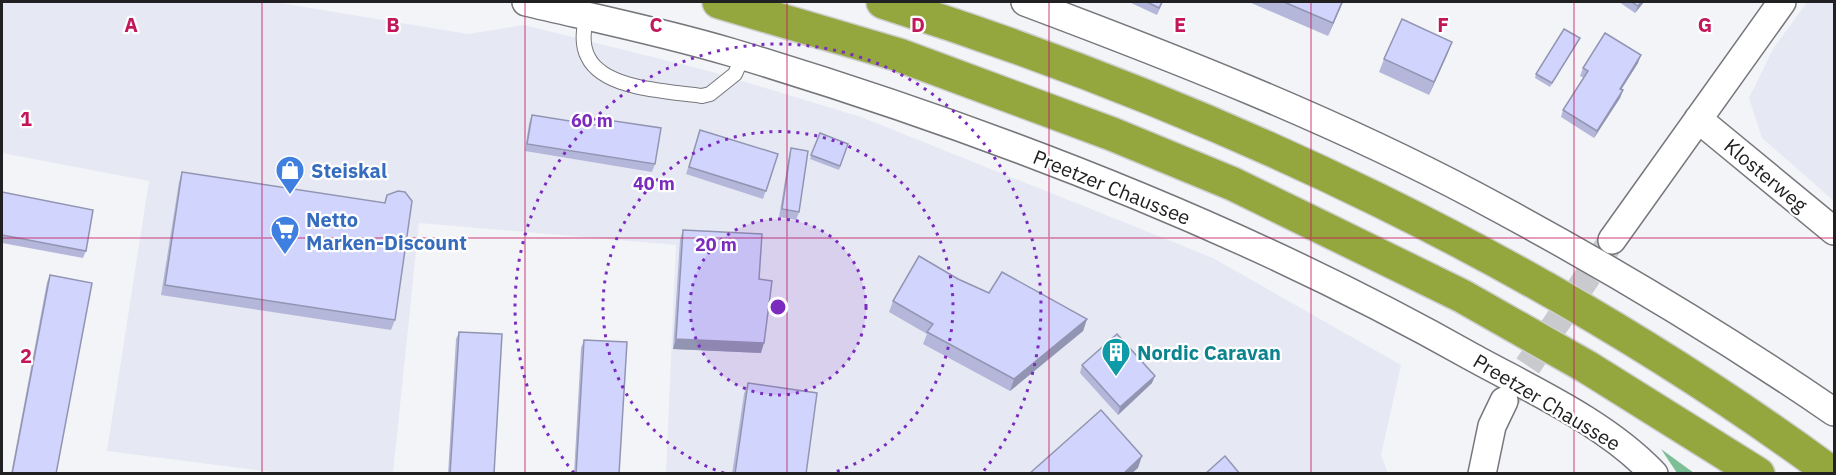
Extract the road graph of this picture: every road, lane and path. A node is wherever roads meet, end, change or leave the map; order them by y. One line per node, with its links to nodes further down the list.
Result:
1 (526, 2): 6 (street, Preetzer Chaussee)
2 (719, 2): 15 (highway)
3 (883, 2): 16 (highway)
4 (1025, 2): 12 (street)
5 (1782, 2): 8 (street)
6 (586, 16): 7 (street, Preetzer Chaussee); 7 (lane)
7 (743, 56): 14 (street, Preetzer Chaussee)
8 (1698, 119): 9 (street, Klosterweg); 10 (street)
9 (1834, 231)
10 (1612, 240)
11 (1504, 401): 13 (street)
12 (1834, 412)
13 (1482, 474)
14 (1654, 474)
15 (1758, 474)
16 (1833, 474)

